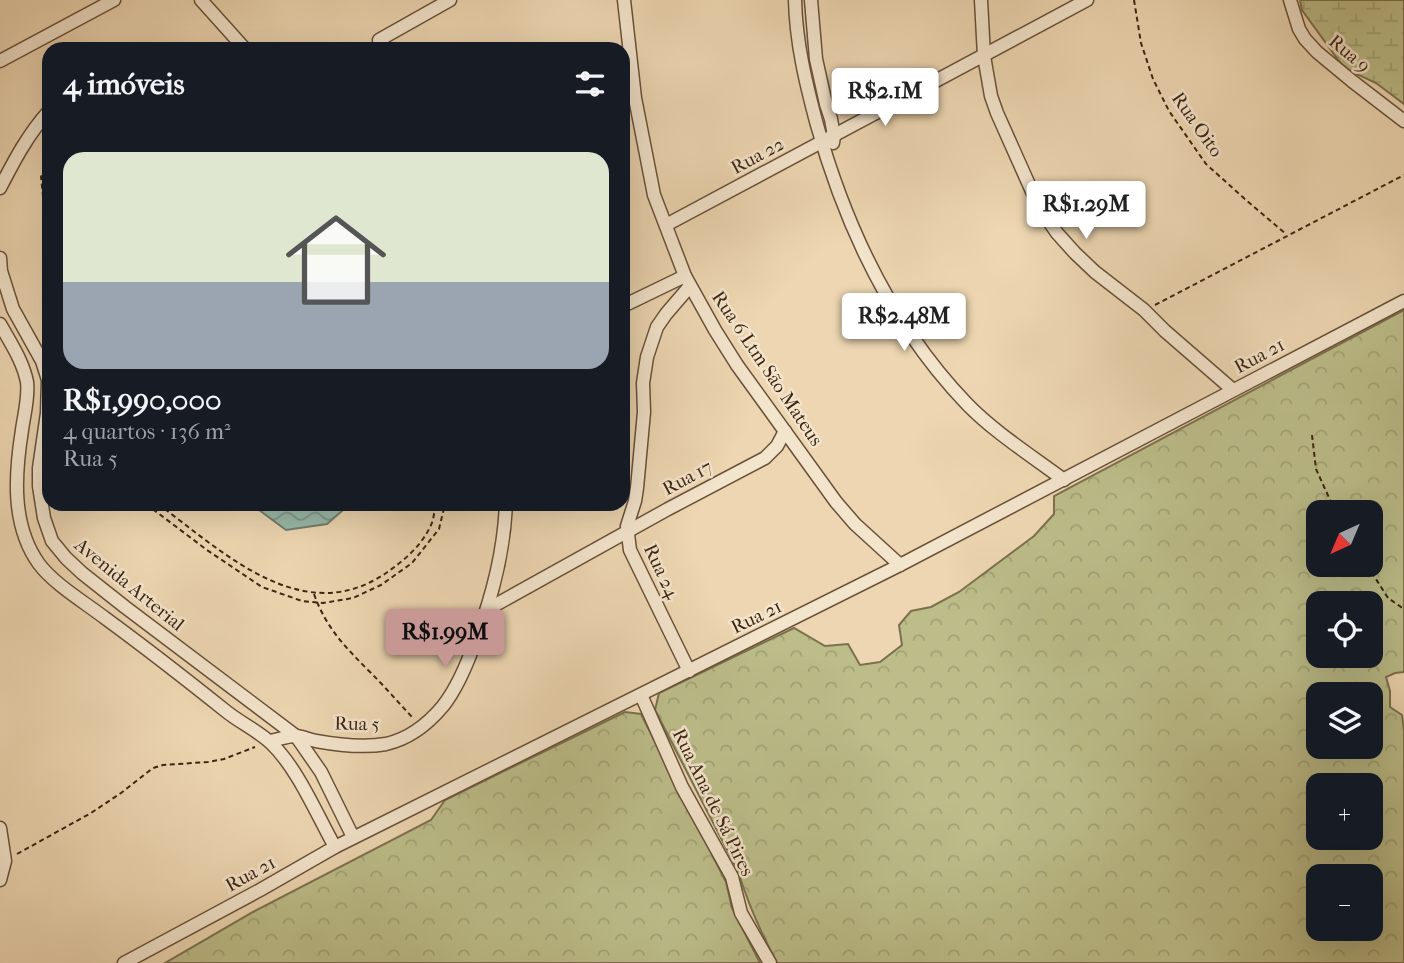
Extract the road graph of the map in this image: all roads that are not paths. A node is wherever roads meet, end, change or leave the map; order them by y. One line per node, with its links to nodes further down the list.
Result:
1 (114, 0): 14 (street)
2 (201, 0): 11 (street)
3 (450, 0): 10 (street)
4 (624, 0): 12 (street, Rua 6 Ltm São Mateus)
5 (795, 0): 18 (street)
6 (811, 0): 18 (street)
7 (981, 0): 13 (street)
8 (1087, 0): 13 (street, Rua 22)
9 (1290, 0): 17 (street, Rua 9)
10 (379, 40)
11 (239, 42)
12 (626, 42)
13 (985, 56): 18 (street, Rua 22); 27 (street)
14 (0, 61)
15 (630, 105): 20 (street, Rua 6 Ltm São Mateus)
16 (42, 119): 19 (street)
17 (1404, 121)
18 (828, 139): 20 (street, Rua 22); 30 (street)
19 (0, 188)
20 (666, 225): 22 (street, Rua 6 Ltm São Mateus)
21 (0, 258): 26 (street, Avenida Arterial)
22 (688, 281): 24 (street); 28 (street, Rua 6 Ltm São Mateus); 34 (street, Rua 24)
23 (1404, 301): 27 (street, Rua 21)
24 (630, 303)
25 (0, 324): 40 (street, Avenida Arterial)
26 (42, 364)
27 (1233, 390): 30 (street, Rua 21)
28 (785, 431): 34 (street, Rua 17); 35 (street, Rua 6 Ltm São Mateus)
29 (42, 447): 31 (street, Avenida Arterial)
30 (1063, 480): 35 (street, Rua 21)
31 (42, 505)
32 (43, 511): 39 (street, Avenida Arterial)
33 (505, 511): 36 (street, Rua 5)
34 (627, 531): 36 (street, Rua 17); 37 (street, Rua 24)
35 (900, 565): 37 (street, Rua 21)
36 (488, 609): 39 (street, Rua 5)
37 (689, 671): 38 (street, Rua 21)
38 (641, 695): 42 (street, Rua 21); 46 (street, Rua Ana de Sá Pires)
39 (296, 736): 40 (street); 42 (street, Avenida Arterial)
40 (269, 741): 43 (street, Avenida Arterial)
41 (0, 828): 44 (street)
42 (353, 837): 43 (street, Rua 21)
43 (335, 847): 45 (street, Rua 21)
44 (0, 880)
45 (124, 963)
46 (770, 963)

